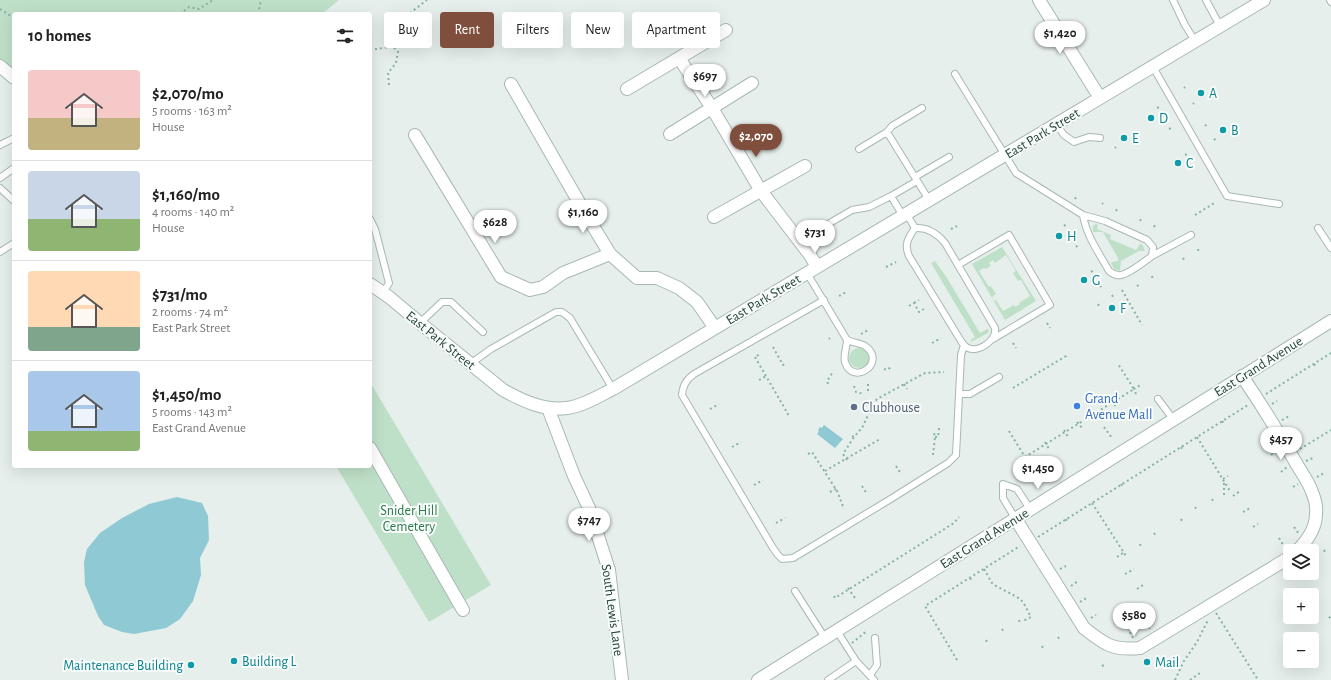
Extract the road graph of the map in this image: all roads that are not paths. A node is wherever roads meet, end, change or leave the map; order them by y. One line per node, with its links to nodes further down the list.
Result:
1 (1039, 0): 16 (street)
2 (1173, 0): 7 (lane)
3 (1206, 0): 5 (lane)
4 (1264, 0): 5 (street, East Park Street)
5 (1220, 26): 7 (street, East Park Street)
6 (726, 30): 8 (street)
7 (1195, 41): 10 (street, East Park Street)
8 (679, 58): 15 (street); 17 (street)
9 (0, 66): 12 (street)
10 (1153, 66): 16 (street, East Park Street); 38 (lane)
11 (955, 74): 27 (lane)
12 (12, 76)
13 (752, 83): 17 (street)
14 (510, 84): 50 (street)
15 (627, 89)
16 (1100, 98): 19 (street, East Park Street)
17 (712, 108): 21 (street); 34 (street)
18 (922, 108): 20 (lane)
19 (1056, 124): 23 (lane); 27 (street, East Park Street)
20 (887, 132): 26 (lane); 32 (lane)
21 (670, 134)
22 (416, 135): 50 (street)
23 (1100, 138)
24 (12, 139): 25 (lane)
25 (0, 145)
26 (859, 149)
27 (1005, 155): 37 (street, East Park Street); 40 (lane)
28 (949, 157): 32 (lane)
29 (805, 166): 34 (street)
30 (12, 169): 31 (lane)
31 (0, 178)
32 (916, 179): 35 (lane); 37 (lane)
33 (0, 188): 36 (lane)
34 (761, 191): 41 (street); 46 (street)
35 (891, 196): 39 (lane); 46 (lane)
36 (12, 199)
37 (929, 200): 39 (street, East Park Street)
38 (1279, 204)
39 (905, 214): 43 (lane); 53 (street, East Park Street)
40 (1083, 215): 51 (lane); 51 (lane)
41 (714, 217)
42 (372, 222): 55 (lane)
43 (915, 228): 52 (lane); 63 (lane)
44 (1318, 228): 48 (lane)
45 (1191, 235): 51 (lane)
46 (799, 241): 53 (street)
47 (12, 244): 49 (lane)
48 (1331, 248)
49 (0, 252)
50 (610, 254): 59 (street)
51 (1152, 256)
52 (958, 265): 62 (lane); 62 (lane)
53 (812, 270): 56 (lane); 59 (street, East Park Street)
54 (372, 285): 55 (street, East Park Street)
55 (383, 293): 58 (street, East Park Street)
56 (824, 300): 61 (lane); 68 (lane)
57 (1331, 321): 65 (street, East Grand Avenue)
58 (420, 323): 60 (lane); 64 (street, East Park Street)
59 (715, 328): 67 (street, East Park Street)
60 (483, 332)
61 (847, 340): 61 (lane)
62 (992, 340): 63 (lane)
63 (964, 345): 68 (lane)
64 (470, 364): 67 (lane); 70 (street, East Park Street)
65 (1242, 376): 71 (street, East Grand Avenue); 75 (street)
66 (999, 377): 68 (lane)
67 (613, 388): 70 (street, East Park Street)
68 (959, 394)
69 (1158, 399): 71 (lane)
70 (548, 408): 84 (street, South Lewis Lane)
71 (1173, 420): 73 (street, East Grand Avenue)
72 (372, 451): 78 (street)
73 (1030, 509): 74 (street, East Grand Avenue); 74 (lane)
74 (1016, 518): 76 (street); 79 (street, East Grand Avenue)
75 (1304, 544)
76 (1283, 558)
77 (795, 591): 80 (lane)
78 (463, 610)
79 (836, 631): 80 (street, East Grand Avenue); 82 (lane)
80 (825, 638): 85 (street, East Grand Avenue)
81 (875, 638): 83 (lane)
82 (856, 661): 83 (lane); 86 (lane)
83 (872, 678)
84 (622, 680)
85 (758, 680)
86 (828, 680)

